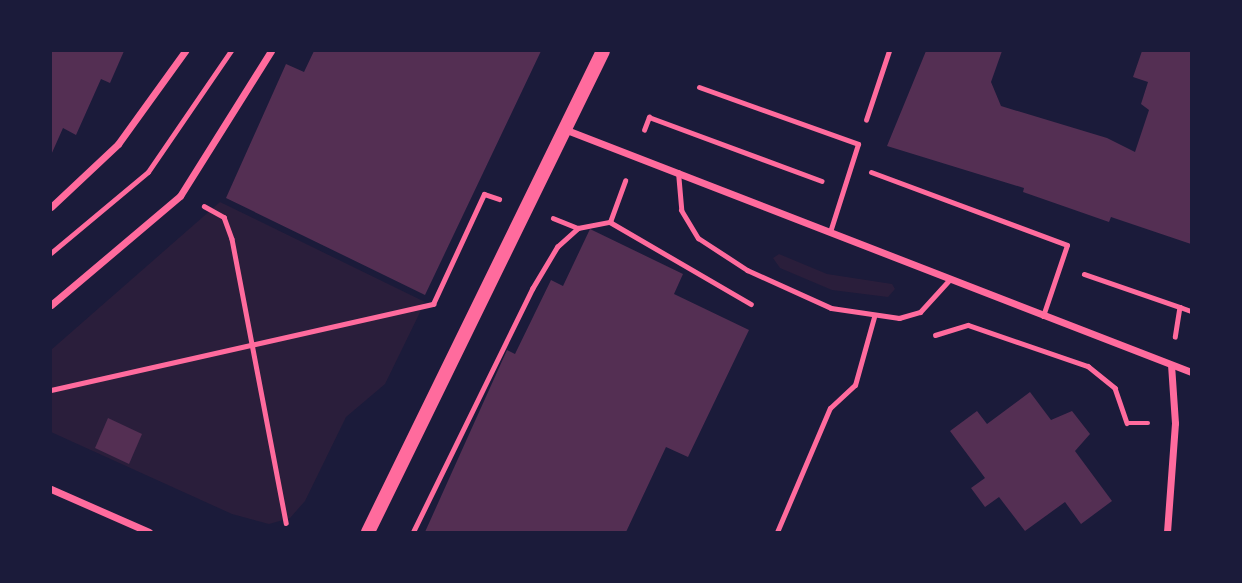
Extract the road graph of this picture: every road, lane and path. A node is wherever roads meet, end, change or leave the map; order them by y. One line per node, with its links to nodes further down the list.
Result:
1 (185, 51): 12 (street)
2 (231, 51): 15 (path)
3 (271, 51): 11 (street)
4 (603, 51): 7 (main road)
5 (888, 51): 8 (path)
6 (699, 87): 8 (lane)
7 (564, 128): 9 (street); 30 (main road)
8 (858, 144): 14 (lane)
9 (678, 172): 14 (street); 22 (lane)
10 (871, 172): 21 (lane)
11 (180, 196): 18 (street); 23 (path)
12 (51, 206)
13 (578, 228): 31 (path)
14 (830, 232): 16 (street)
15 (51, 253)
16 (950, 279): 21 (street); 22 (lane)
17 (432, 304): 23 (path)
18 (51, 305)
19 (1180, 307): 20 (path)
20 (1191, 312)
21 (1043, 316): 24 (street)
22 (874, 317): 32 (lane)
23 (249, 344): 26 (path); 28 (path)
24 (1171, 365): 25 (street); 33 (street)
25 (1191, 372)
26 (51, 390)
27 (51, 489): 29 (street)
28 (286, 523)
29 (149, 532)
30 (368, 532)
31 (413, 532)
32 (778, 532)
33 (1167, 532)

